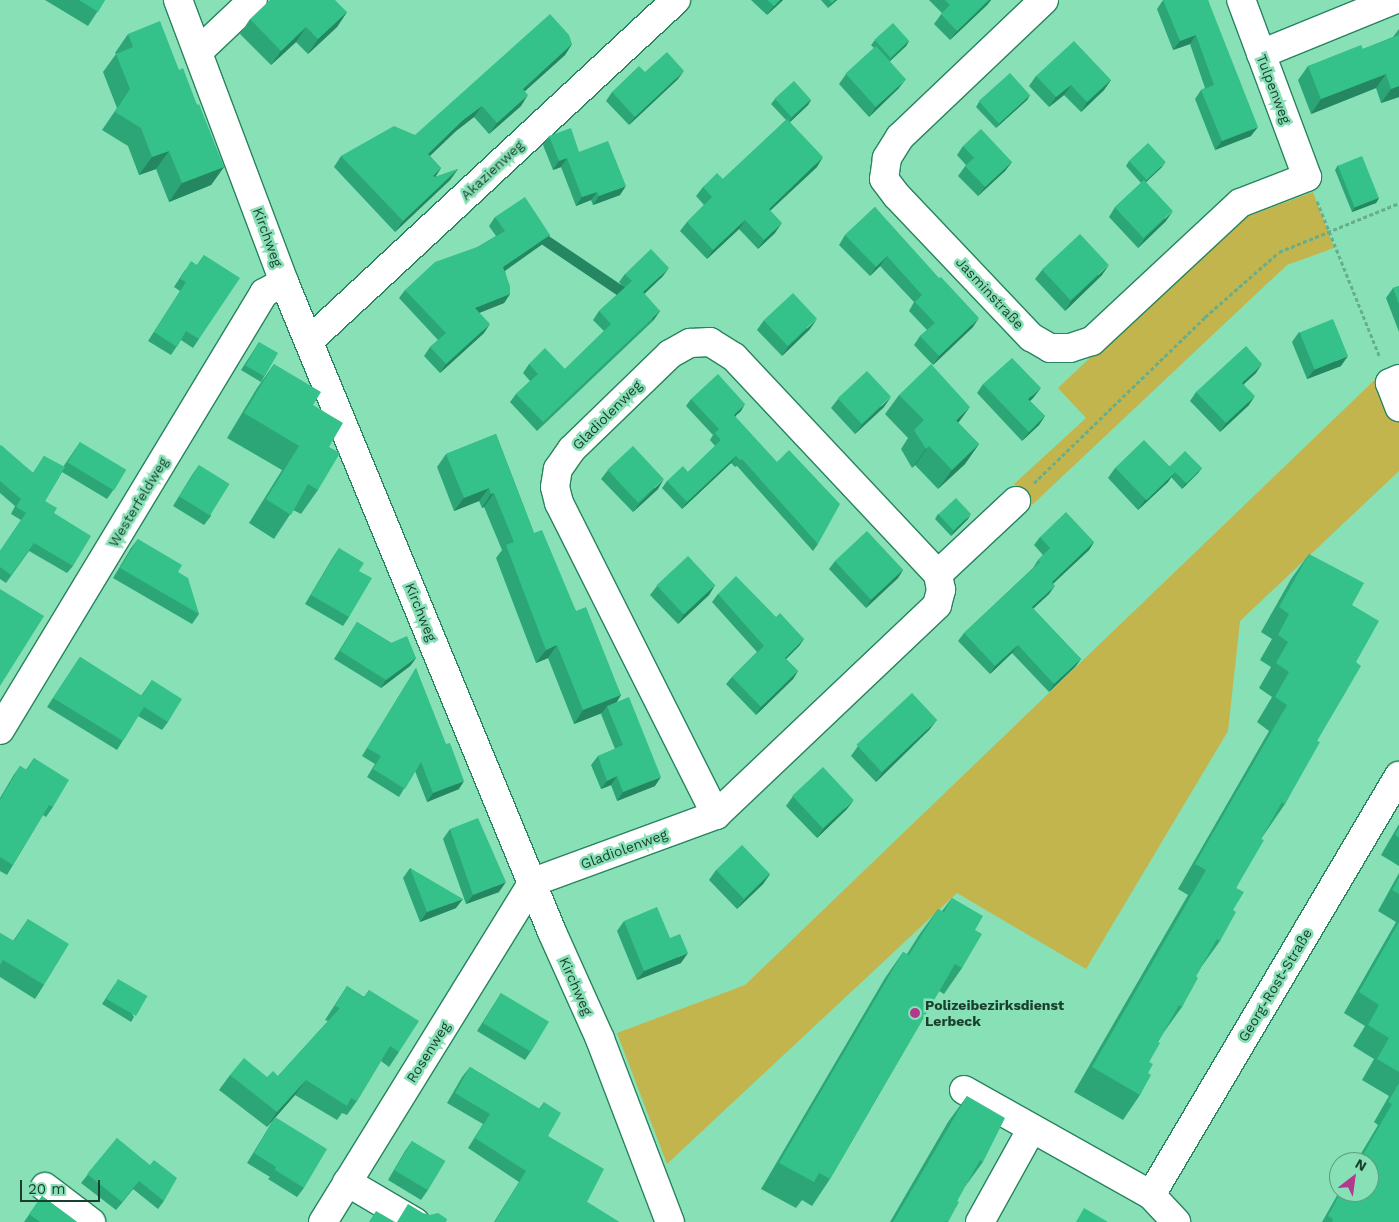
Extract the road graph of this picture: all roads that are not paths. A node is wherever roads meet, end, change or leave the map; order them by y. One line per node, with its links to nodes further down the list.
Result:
1 (178, 0): 7 (street, Kirchweg)
2 (253, 0): 7 (street)
3 (676, 0): 11 (street, Akazienweg)
4 (1044, 0): 9 (street, Jasminstraße)
5 (1241, 0): 8 (street, Tulpenweg)
6 (1393, 0): 8 (street)
7 (199, 51): 10 (street, Kirchweg)
8 (1261, 54): 9 (street, Tulpenweg)
9 (1307, 177)
10 (284, 282): 11 (street, Kirchweg); 14 (street, Westerfeldweg)
11 (309, 341): 17 (street, Kirchweg)
12 (1016, 501): 13 (street)
13 (938, 574): 16 (street, Gladiolenweg); 16 (street, Gladiolenweg)
14 (0, 730)
15 (1399, 776): 22 (street, Georg-Rost-Straße)
16 (716, 815): 17 (street, Gladiolenweg)
17 (532, 882): 20 (street, Rosenweg); 26 (street, Kirchweg)
18 (964, 1090): 19 (street)
19 (1032, 1128): 22 (street); 27 (street)
20 (347, 1182): 24 (street, Rosenweg); 25 (street)
21 (45, 1187): 23 (street)
22 (1151, 1195): 28 (street)
23 (91, 1222)
24 (323, 1222)
25 (415, 1222)
26 (670, 1222)
27 (980, 1222)
28 (1176, 1222)

